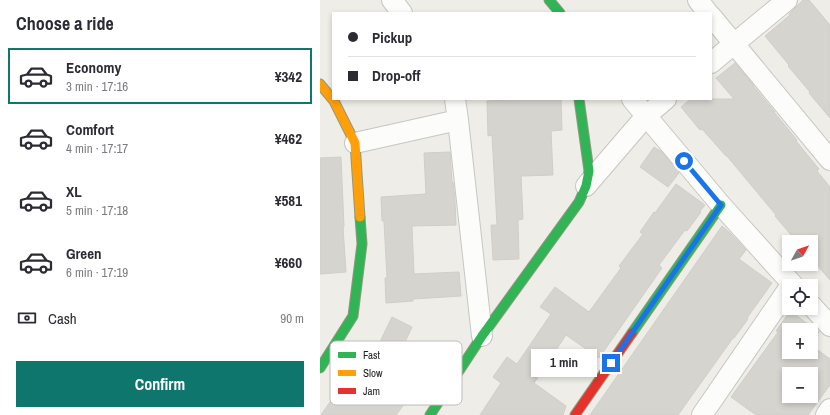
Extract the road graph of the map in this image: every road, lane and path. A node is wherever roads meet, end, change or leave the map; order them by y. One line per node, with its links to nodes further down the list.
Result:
1 (392, 0): 5 (street)
2 (549, 0): 6 (street)
3 (698, 0): 7 (street)
4 (787, 0): 9 (street)
5 (401, 12)
6 (559, 12)
7 (707, 12)
8 (712, 17): 9 (street)
9 (734, 44): 10 (street); 21 (street)
10 (712, 62)
11 (320, 84): 12 (street)
12 (332, 99)
13 (333, 100): 20 (street)
14 (455, 100): 19 (street)
15 (579, 100): 22 (street)
16 (633, 100): 18 (street)
17 (665, 100): 18 (street)
18 (646, 116): 22 (street); 23 (street)
19 (458, 120): 20 (street); 28 (street)
20 (355, 143): 29 (street)
21 (830, 160)
22 (586, 186): 28 (street)
23 (721, 205): 24 (street); 36 (street)
24 (785, 279)
25 (782, 299): 37 (street)
26 (818, 313): 27 (street)
27 (830, 326)
28 (482, 336): 31 (street)
29 (337, 341)
30 (330, 352): 32 (street)
31 (462, 366)
32 (320, 368)
33 (437, 405): 35 (street)
34 (830, 409): 38 (street)
35 (430, 415)
36 (575, 415)
37 (702, 415)
38 (826, 415)

